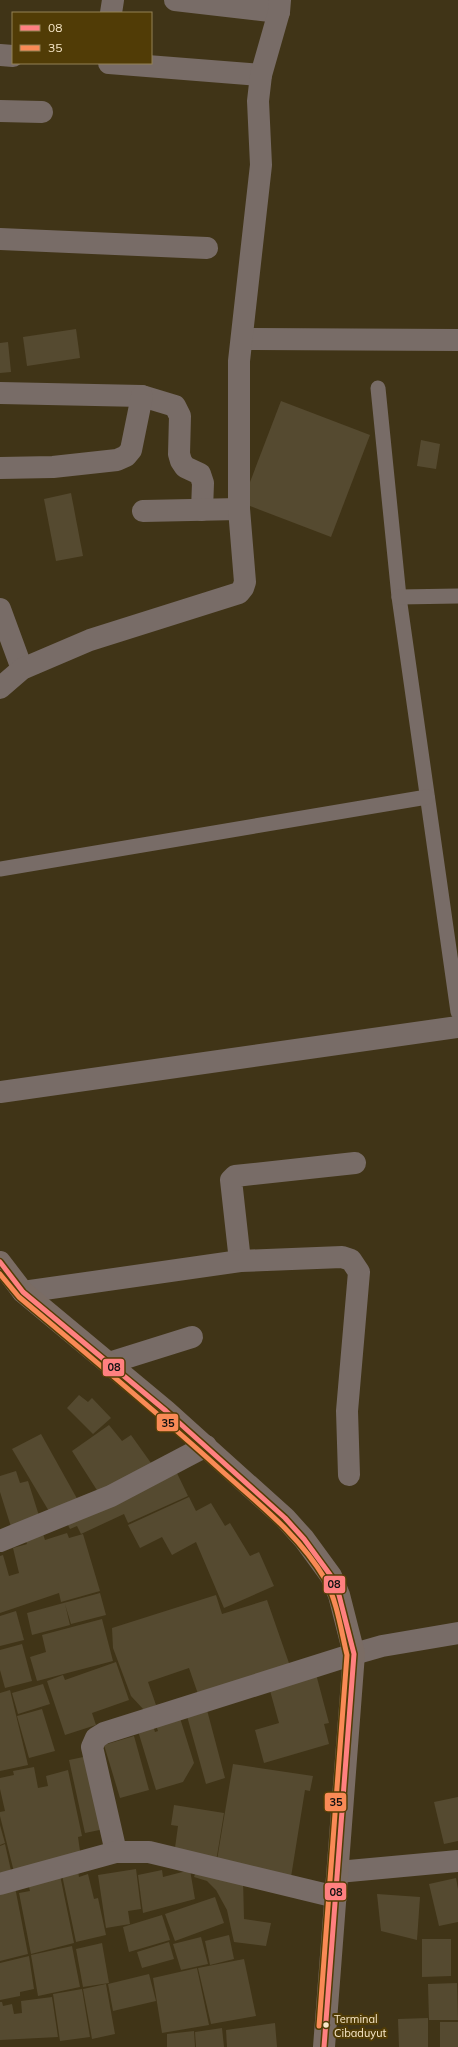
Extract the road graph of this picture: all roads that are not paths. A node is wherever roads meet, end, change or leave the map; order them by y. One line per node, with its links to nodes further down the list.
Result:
1 (113, 0): 4 (street)
2 (175, 0): 3 (street)
3 (280, 6): 8 (street)
4 (110, 12)
5 (0, 55): 6 (street)
6 (12, 56)
7 (122, 64): 8 (street)
8 (261, 75): 13 (street)
9 (0, 111): 10 (street)
10 (42, 112)
11 (0, 240): 12 (street)
12 (207, 248)
13 (242, 339): 14 (street); 19 (street)
14 (458, 340)
15 (378, 388): 23 (lane)
16 (0, 393): 17 (street)
17 (142, 396): 18 (street); 20 (street)
18 (0, 468)
19 (239, 509): 20 (street); 25 (street)
20 (202, 510): 21 (street)
21 (143, 512)
22 (458, 596): 23 (lane)
23 (399, 597): 27 (lane)
24 (0, 609): 25 (street)
25 (22, 669): 26 (street)
26 (0, 688)
27 (427, 798): 28 (lane); 29 (lane)
28 (0, 869)
29 (458, 1012)
30 (458, 1027): 31 (street)
31 (0, 1092)
32 (355, 1163): 33 (street)
33 (240, 1261): 35 (street); 39 (street)
34 (0, 1262): 35 (main road)
35 (23, 1292): 37 (main road)
36 (192, 1337): 37 (street)
37 (109, 1363): 38 (main road)
38 (206, 1446): 40 (street); 42 (main road)
39 (350, 1475)
40 (0, 1541)
41 (458, 1633): 42 (street)
42 (354, 1654): 43 (street); 45 (main road)
43 (116, 1852): 46 (street); 47 (street)
44 (458, 1861): 45 (street)
45 (338, 1872): 47 (main road)
46 (0, 1884)
47 (336, 1897): 48 (main road)
48 (324, 2047)

